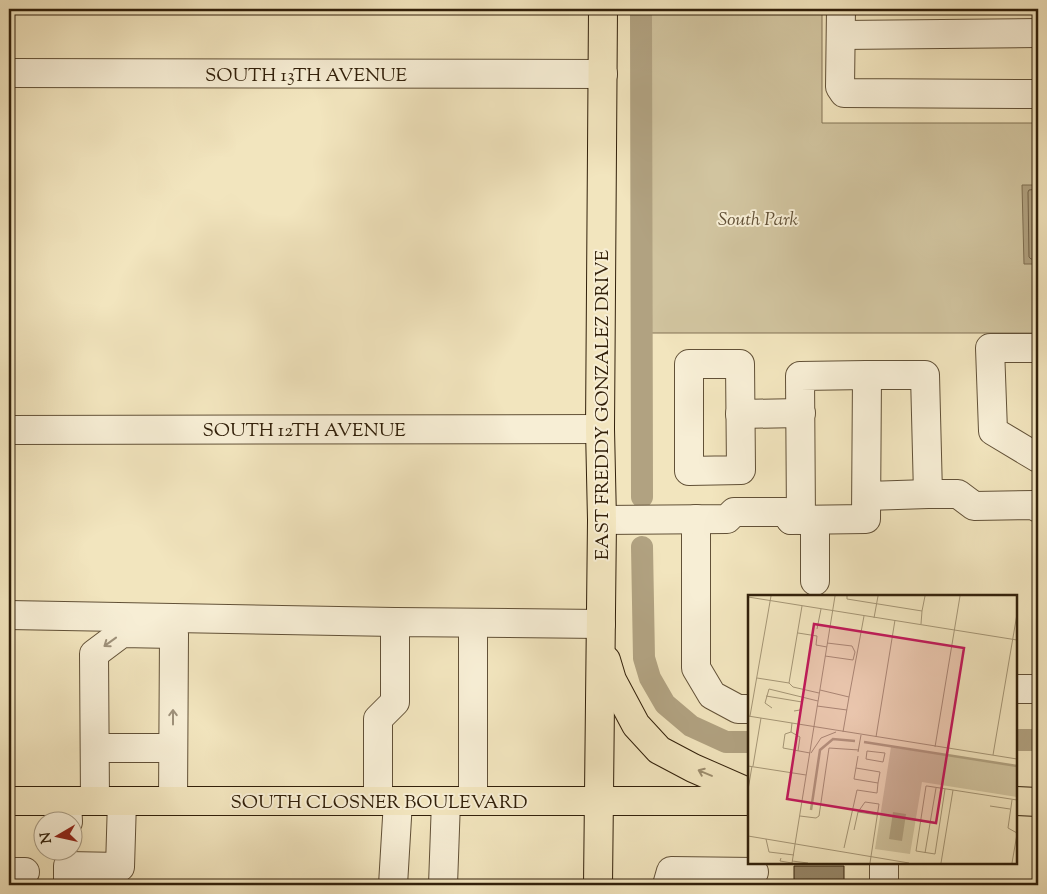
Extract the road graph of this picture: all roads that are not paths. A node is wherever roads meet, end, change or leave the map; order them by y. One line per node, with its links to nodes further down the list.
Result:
1 (603, 9): 5 (main road, EAST FREDDY GONZALEZ DRIVE)
2 (841, 22): 3 (street); 6 (street)
3 (1038, 33)
4 (9, 73): 5 (street, SOUTH 13TH AVENUE)
5 (603, 74): 11 (main road, EAST FREDDY GONZALEZ DRIVE)
6 (1038, 94)
7 (1038, 348): 13 (street)
8 (866, 375): 9 (street); 14 (street); 15 (street)
9 (800, 413): 10 (street); 19 (street)
10 (740, 414)
11 (600, 429): 12 (street, SOUTH 12TH AVENUE); 18 (main road, EAST FREDDY GONZALEZ DRIVE)
12 (9, 430)
13 (1038, 458)
14 (928, 494): 15 (street); 16 (street)
15 (868, 496): 19 (street)
16 (1038, 508)
17 (696, 519): 18 (street); 19 (street); 27 (street)
18 (602, 520): 24 (main road, EAST FREDDY GONZALEZ DRIVE)
19 (802, 520): 20 (street)
20 (816, 581)
21 (9, 615): 22 (street)
22 (395, 622): 23 (street); 35 (street)
23 (473, 624): 24 (street); 37 (street)
24 (601, 631): 30 (main road, one-way to 24); 38 (main road, EAST FREDDY GONZALEZ DRIVE)
25 (1017, 689): 26 (street)
26 (1038, 690)
27 (748, 709)
28 (95, 748): 29 (street); 29 (street, one-way to 28); 31 (street)
29 (173, 748): 34 (street)
30 (748, 792)
31 (95, 800): 33 (main road, SOUTH CLOSNER BOULEVARD); 42 (main road, SOUTH CLOSNER BOULEVARD)
32 (9, 801): 42 (main road, SOUTH CLOSNER BOULEVARD)
33 (122, 801): 34 (main road, SOUTH CLOSNER BOULEVARD); 44 (street)
34 (173, 801): 35 (main road, SOUTH CLOSNER BOULEVARD)
35 (388, 801): 36 (main road, SOUTH CLOSNER BOULEVARD); 46 (street)
36 (446, 801): 37 (main road, SOUTH CLOSNER BOULEVARD); 47 (street)
37 (473, 801): 38 (main road, SOUTH CLOSNER BOULEVARD)
38 (599, 801): 39 (main road, SOUTH CLOSNER BOULEVARD); 48 (main road, EAST FREDDY GONZALEZ DRIVE)
39 (748, 801)
40 (1017, 802): 41 (main road)
41 (1038, 802)
42 (68, 811)
43 (884, 864): 50 (street)
44 (68, 868)
45 (754, 873): 49 (street)
46 (393, 885)
47 (443, 885)
48 (598, 885)
49 (667, 885)
50 (884, 885)

